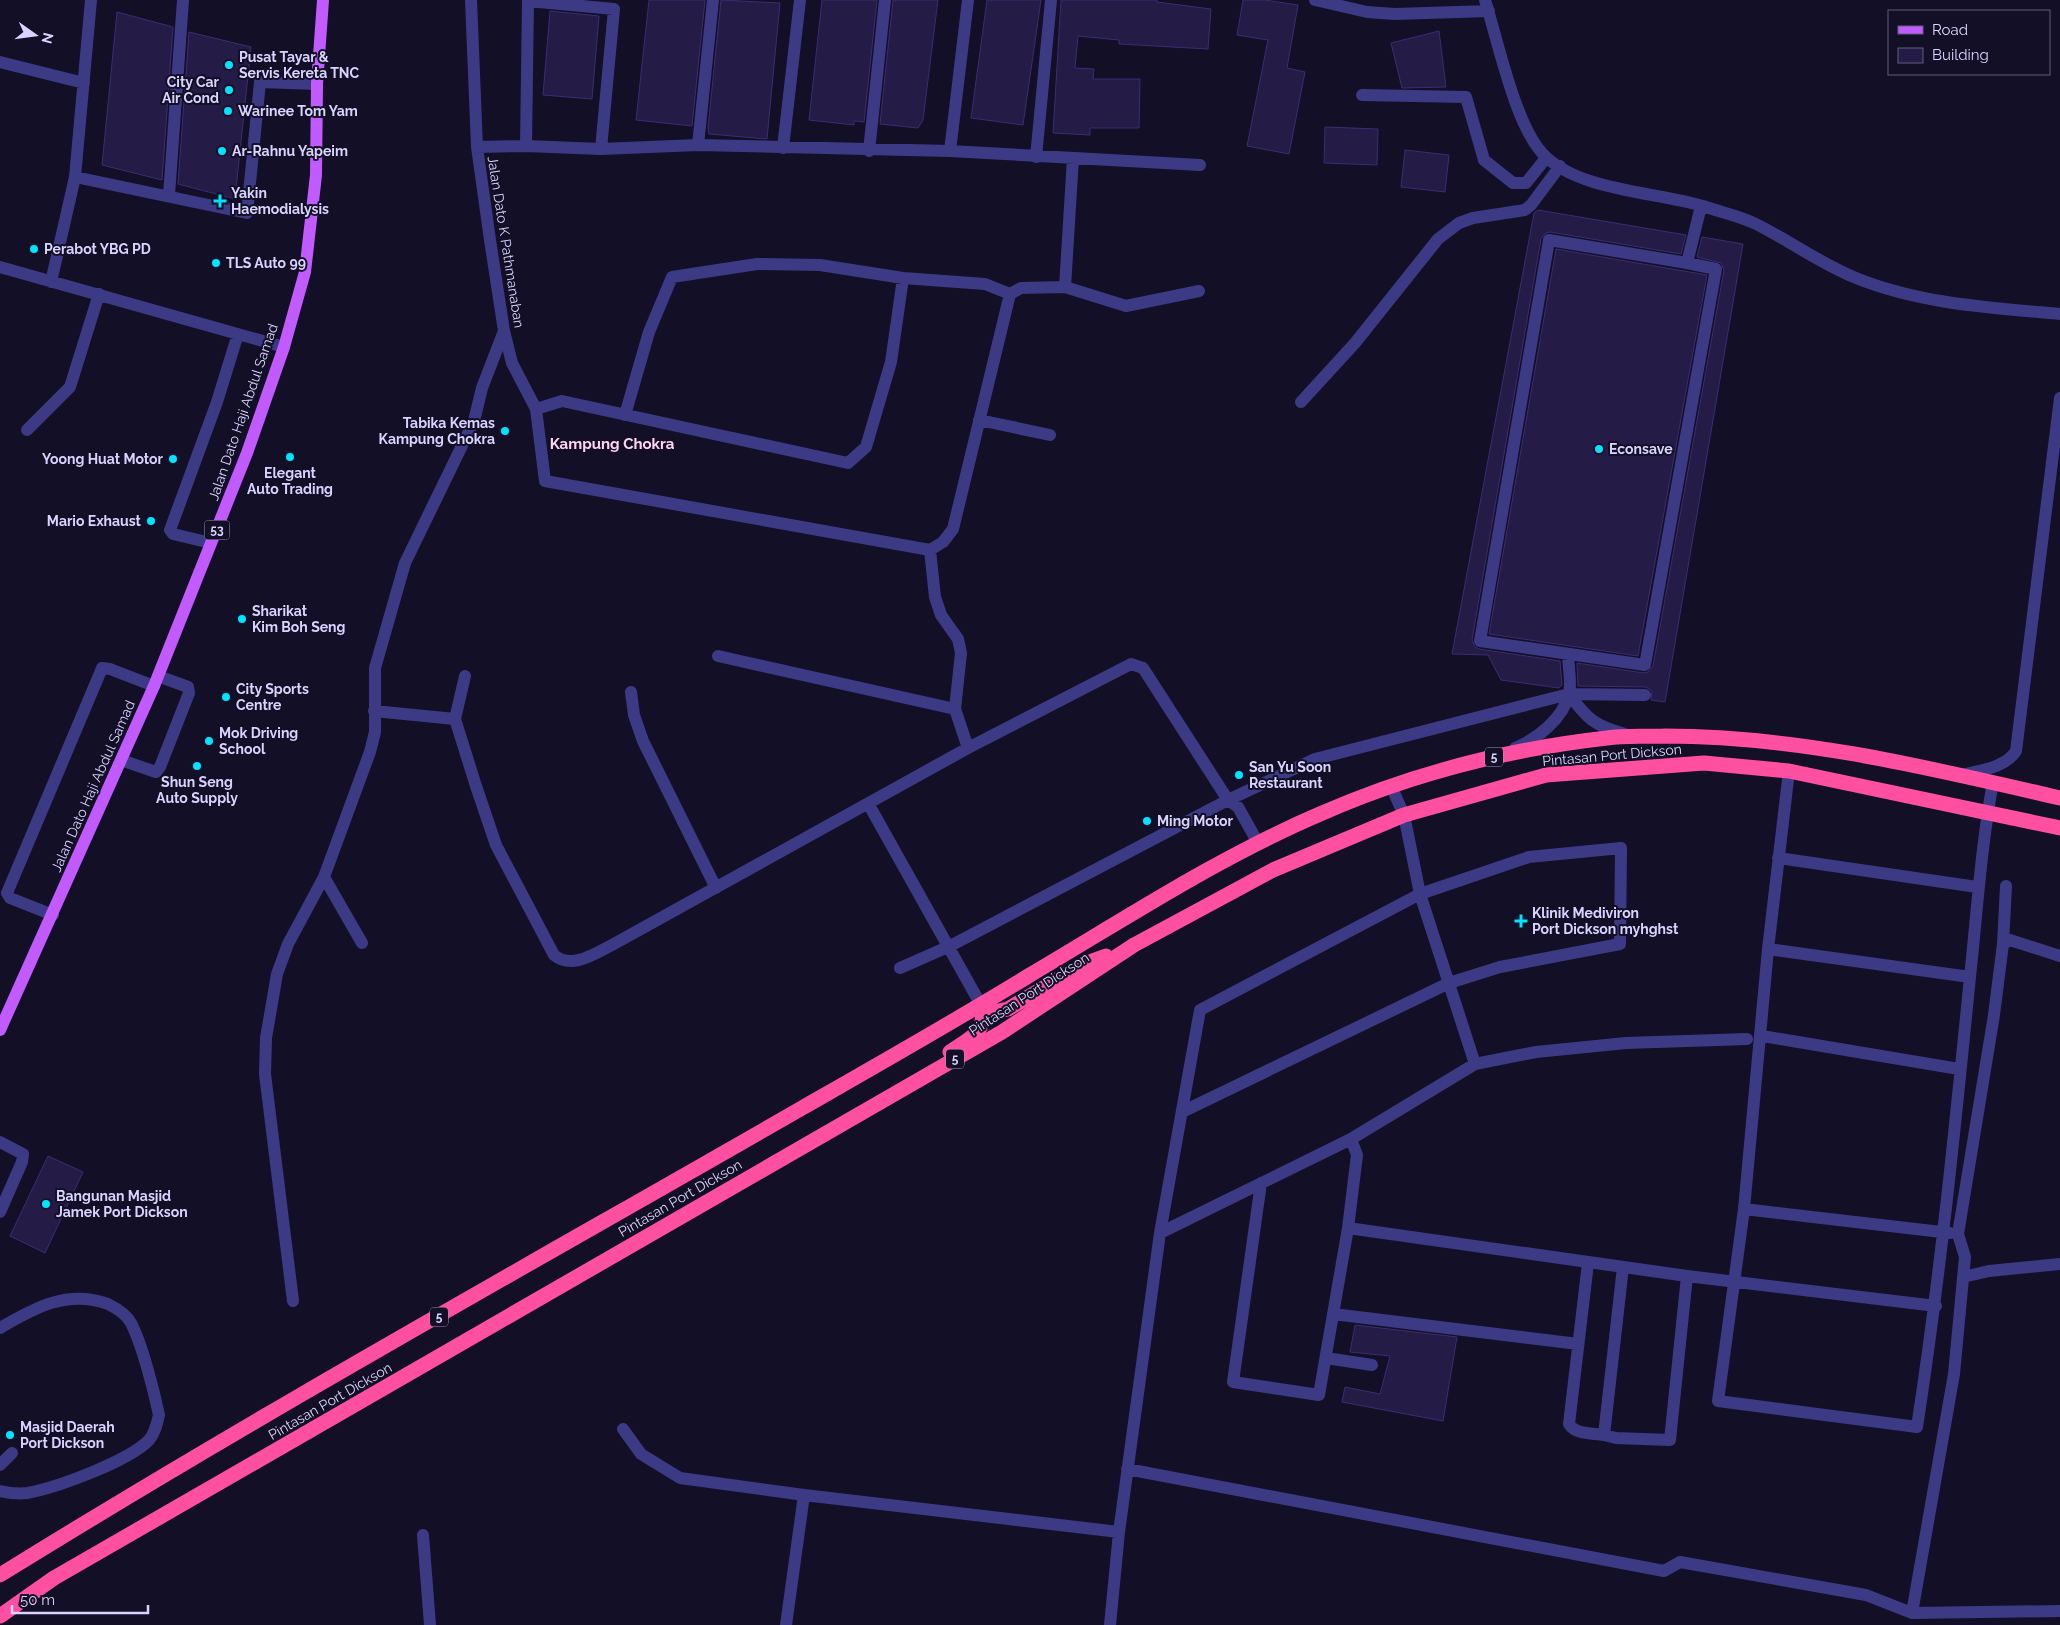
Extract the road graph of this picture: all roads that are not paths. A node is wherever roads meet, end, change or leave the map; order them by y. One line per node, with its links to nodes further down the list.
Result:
1 (92, 0): 14 (street)
2 (183, 0): 30 (street)
3 (323, 0): 15 (main road, Jalan Dato Haji Abdul Samad / 53)
4 (471, 0): 19 (street, Jalan Dato K Pathmanaban)
5 (713, 0): 17 (street)
6 (800, 0): 20 (street)
7 (885, 0): 22 (street)
8 (968, 0): 23 (street)
9 (1051, 0): 24 (street)
10 (1315, 0): 12 (street)
11 (528, 1): 18 (street); 21 (street)
12 (1487, 6): 26 (street)
13 (0, 62): 14 (street)
14 (84, 83): 29 (street)
15 (317, 84): 30 (street); 43 (main road, Jalan Dato Haji Abdul Samad / 53)
16 (1362, 95): 26 (street)
17 (698, 145): 20 (street); 21 (street)
18 (526, 146): 19 (street); 21 (street)
19 (477, 147): 41 (street, Jalan Dato K Pathmanaban)
20 (783, 148): 22 (street)
21 (601, 149)
22 (869, 151): 23 (street)
23 (950, 152): 24 (street)
24 (1036, 157): 25 (street)
25 (1073, 158): 27 (street); 36 (street)
26 (1546, 158): 28 (street)
27 (1200, 165)
28 (1560, 166): 31 (street); 45 (street)
29 (75, 177): 30 (street); 35 (street)
30 (169, 195)
31 (1701, 206): 32 (street); 40 (street)
32 (1686, 263): 53 (street); 53 (street)
33 (0, 267): 35 (street)
34 (903, 278): 39 (street); 47 (street); 47 (street)
35 (51, 282): 38 (street)
36 (1065, 287): 37 (street); 39 (street)
37 (1199, 291)
38 (100, 294): 42 (street); 49 (street)
39 (1010, 294): 48 (street)
40 (2060, 314)
41 (504, 331): 46 (street, Jalan Dato K Pathmanaban); 61 (street)
42 (238, 334): 43 (street); 51 (street)
43 (284, 347): 51 (main road, Jalan Dato Haji Abdul Samad / 53)
44 (2060, 398): 68 (street)
45 (1301, 402)
46 (536, 409): 47 (street); 52 (street, Jalan Dato K Pathmanaban)
47 (625, 415)
48 (979, 420): 50 (street); 52 (street)
49 (26, 430)
50 (1050, 435)
51 (211, 543): 56 (main road, Jalan Dato Haji Abdul Samad / 53)
52 (930, 550): 60 (street)
53 (1568, 654): 58 (street)
54 (718, 656): 60 (street)
55 (465, 676): 62 (street)
56 (156, 681): 66 (main road, Jalan Dato Haji Abdul Samad / 53); 66 (street); 84 (street)
57 (632, 692): 82 (street)
58 (1569, 694): 59 (street); 63 (street); 65 (street); 72 (street)
59 (1645, 694)
60 (955, 709): 64 (street)
61 (374, 711): 62 (street); 79 (street)
62 (455, 719): 82 (street)
63 (1633, 737): 65 (highway, Pintasan Port Dickson / 5); 68 (highway, Pintasan Port Dickson / 5)
64 (968, 748): 72 (street); 73 (street)
65 (1489, 758): 70 (highway, Pintasan Port Dickson / 5)
66 (121, 760): 84 (main road, Jalan Dato Haji Abdul Samad / 53)
67 (1789, 771): 74 (highway, Pintasan Port Dickson / 5); 75 (highway, Pintasan Port Dickson / 5); 78 (street)
68 (1960, 776): 69 (highway, Pintasan Port Dickson / 5)
69 (1993, 782): 71 (highway, Pintasan Port Dickson / 5); 74 (street)
70 (1391, 786): 75 (street); 77 (highway, Pintasan Port Dickson / 5)
71 (2060, 798)
72 (1228, 800): 77 (street); 88 (street)
73 (869, 805): 82 (street); 88 (street)
74 (1988, 812): 76 (highway, Pintasan Port Dickson / 5); 81 (street)
75 (1404, 816): 83 (street); 87 (highway, Pintasan Port Dickson / 5)
76 (2060, 828)
77 (1258, 843): 94 (highway, Pintasan Port Dickson / 5)
78 (1778, 858): 81 (street); 89 (street)
79 (324, 877): 85 (street); 117 (street)
80 (2006, 886): 86 (street)
81 (1977, 887): 92 (street)
82 (716, 888)
83 (1420, 894): 93 (street); 93 (street); 101 (street)
84 (53, 915): 95 (main road, Jalan Dato Haji Abdul Samad / 53)
85 (362, 943)
86 (2004, 944): 90 (street); 110 (street)
87 (1134, 945): 94 (highway); 100 (highway, Pintasan Port Dickson / 5)
88 (950, 946): 91 (street); 94 (street)
89 (1768, 949): 92 (street); 96 (street)
90 (2060, 956)
91 (900, 968)
92 (1970, 977): 99 (street)
93 (1449, 983): 98 (street); 101 (street)
94 (981, 1005): 100 (highway); 133 (highway, Pintasan Port Dickson / 5)
95 (0, 1030)
96 (1762, 1036): 99 (street); 105 (street)
97 (1747, 1038): 98 (street)
98 (1475, 1064): 102 (street)
99 (1959, 1069): 109 (street)
100 (899, 1090): 136 (highway, Pintasan Port Dickson / 5)
101 (1184, 1110): 108 (street)
102 (1351, 1139): 104 (street); 107 (street)
103 (0, 1142): 106 (street)
104 (1261, 1183): 108 (street); 122 (street)
105 (1744, 1209): 109 (street); 116 (street)
106 (0, 1212)
107 (1348, 1228): 111 (street); 119 (street)
108 (1160, 1233): 128 (street)
109 (1943, 1233): 110 (street); 118 (street)
110 (1958, 1234): 115 (street)
111 (1588, 1263): 113 (street); 121 (street)
112 (2060, 1264): 115 (street)
113 (1624, 1268): 114 (street); 125 (street)
114 (1687, 1276): 116 (street); 125 (street)
115 (1963, 1277): 135 (street)
116 (1734, 1282): 118 (street); 118 (street)
117 (293, 1301)
118 (1936, 1306)
119 (1333, 1314): 121 (street); 122 (street)
120 (0, 1328): 129 (street)
121 (1578, 1344): 125 (street)
122 (1326, 1358): 123 (street)
123 (1372, 1365)
124 (623, 1429): 130 (street)
125 (1604, 1435)
126 (12, 1453): 127 (street)
127 (0, 1466)
128 (1127, 1469): 131 (street); 135 (street)
129 (0, 1491)
130 (804, 1495): 131 (street); 138 (street)
131 (1119, 1532): 139 (street)
132 (422, 1535): 137 (street)
133 (0, 1575)
134 (2060, 1611): 135 (street)
135 (1912, 1613)
136 (0, 1616)
137 (430, 1625)
138 (786, 1625)
139 (1110, 1625)

